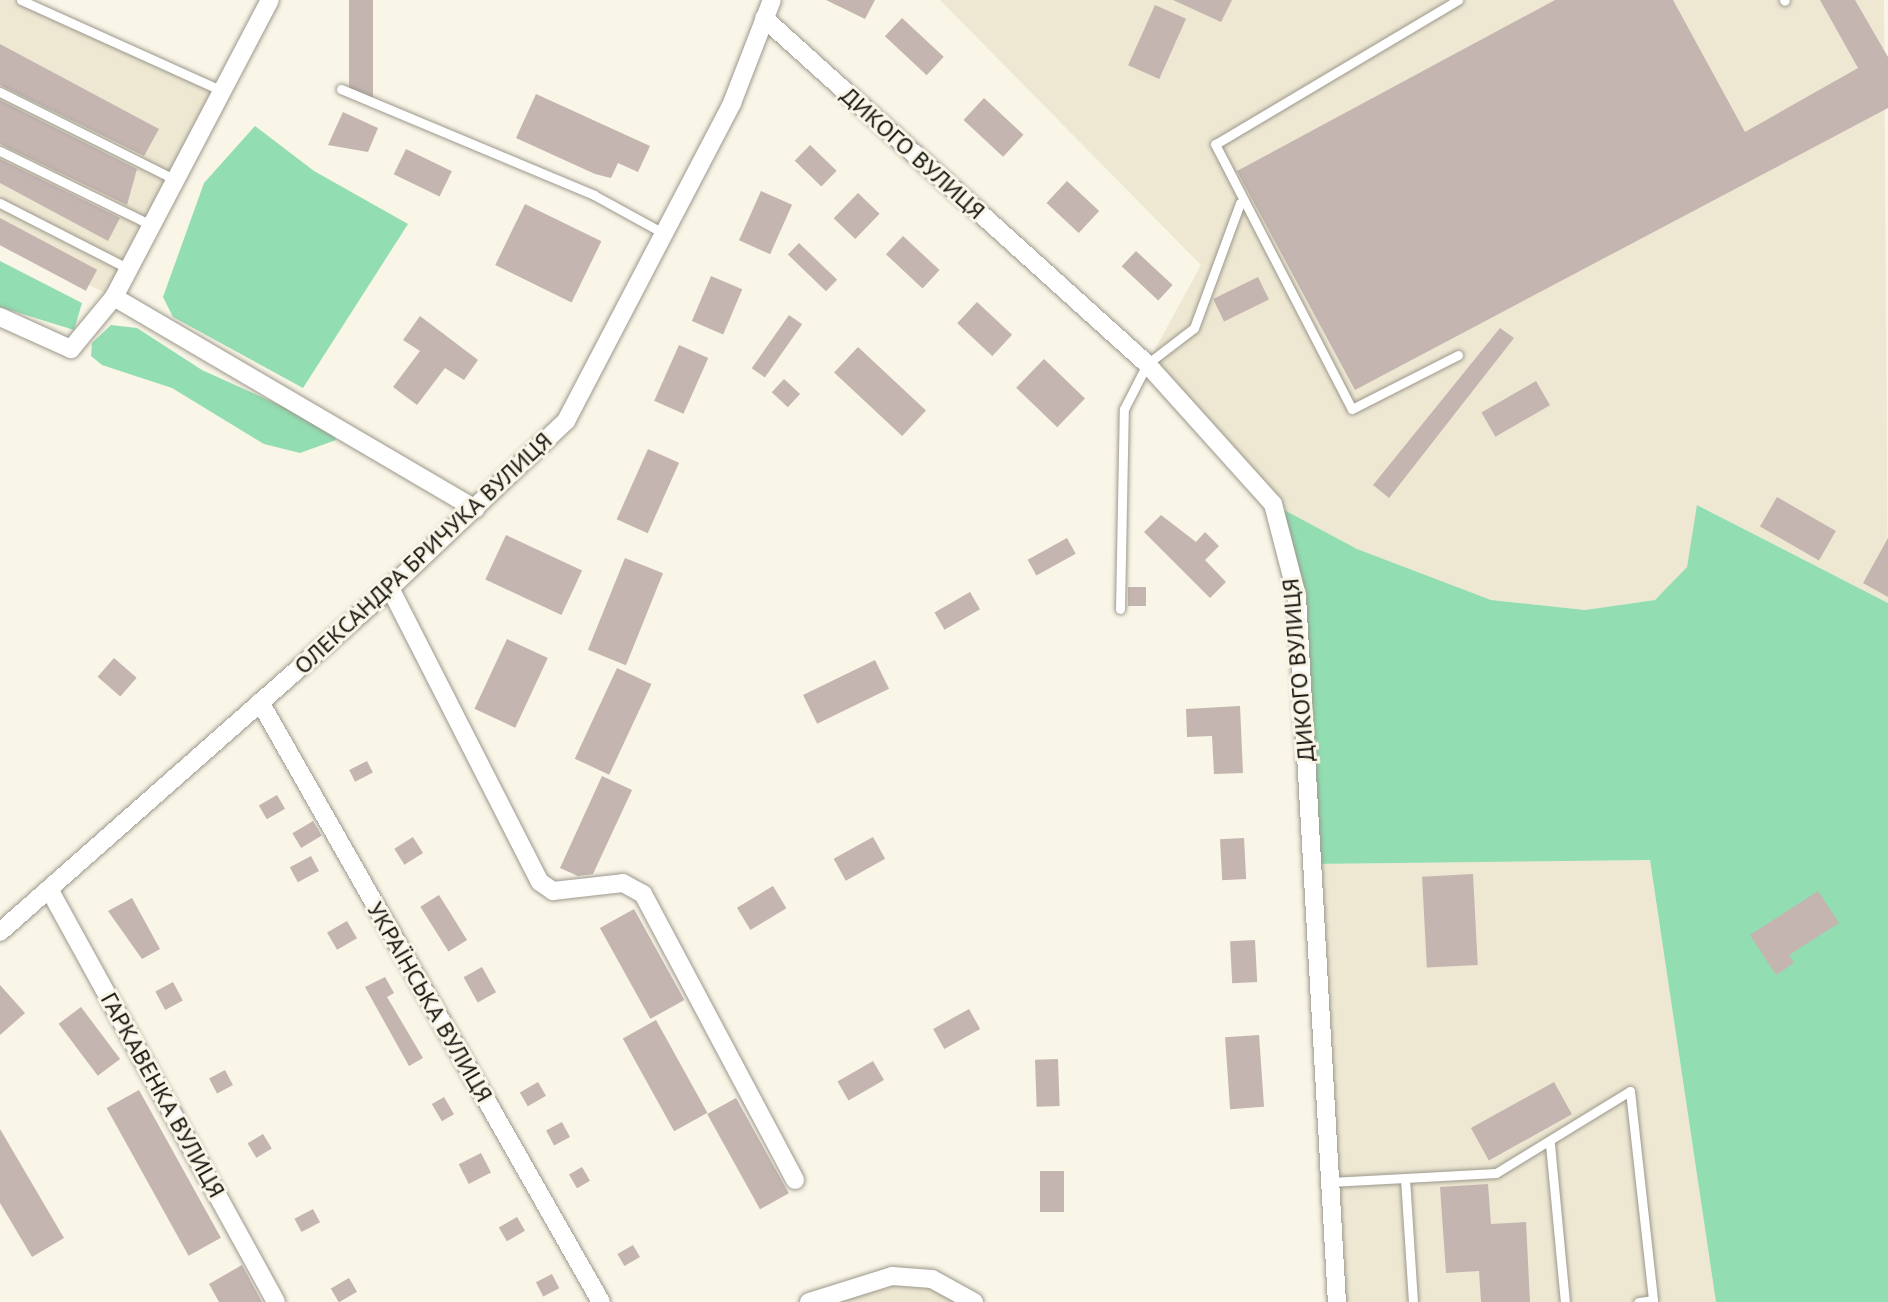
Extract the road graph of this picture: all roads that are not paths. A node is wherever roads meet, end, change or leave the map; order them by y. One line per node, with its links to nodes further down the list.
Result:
1 (21, 0): 7 (lane)
2 (270, 0): 7 (street)
3 (772, 0): 5 (street, ОЛЕКСАНДРА БРИЧУКА ВУЛИЦЯ)
4 (1458, 0): 12 (lane)
5 (764, 18): 14 (street, ОЛЕКСАНДРА БРИЧУКА ВУЛИЦЯ); 19 (street, ДИКОГО ВУЛИЦЯ)
6 (341, 89): 14 (lane)
7 (223, 91): 10 (street)
8 (0, 92): 10 (lane)
9 (0, 151): 13 (lane)
10 (174, 179): 13 (street)
11 (0, 203): 15 (lane)
12 (1240, 203): 18 (lane); 19 (lane)
13 (151, 225): 15 (street)
14 (663, 233): 20 (street, ОЛЕКСАНДРА БРИЧУКА ВУЛИЦЯ)
15 (130, 269): 16 (street)
16 (114, 297): 17 (street); 20 (street)
17 (0, 317)
18 (1458, 355)
19 (1147, 364): 22 (lane); 29 (street, ДИКОГО ВУЛИЦЯ)
20 (475, 509): 21 (street, ОЛЕКСАНДРА БРИЧУКА ВУЛИЦЯ)
21 (390, 588): 23 (street, ОЛЕКСАНДРА БРИЧУКА ВУЛИЦЯ); 28 (street)
22 (1120, 609)
23 (260, 702): 24 (street, ОЛЕКСАНДРА БРИЧУКА ВУЛИЦЯ); 31 (street, УКРАЇНСЬКА ВУЛИЦЯ)
24 (49, 889): 25 (street, ОЛЕКСАНДРА БРИЧУКА ВУЛИЦЯ); 30 (street, ГАРКАВЕНКА ВУЛИЦЯ)
25 (0, 932)
26 (1550, 1144): 27 (lane); 36 (lane); 37 (lane)
27 (1405, 1178): 29 (lane); 35 (lane)
28 (795, 1180)
29 (1330, 1182): 34 (street, ДИКОГО ВУЛИЦЯ)
30 (276, 1302)
31 (601, 1302)
32 (809, 1302): 33 (street)
33 (974, 1302)
34 (1337, 1302)
35 (1413, 1302)
36 (1565, 1302)
37 (1638, 1302)

